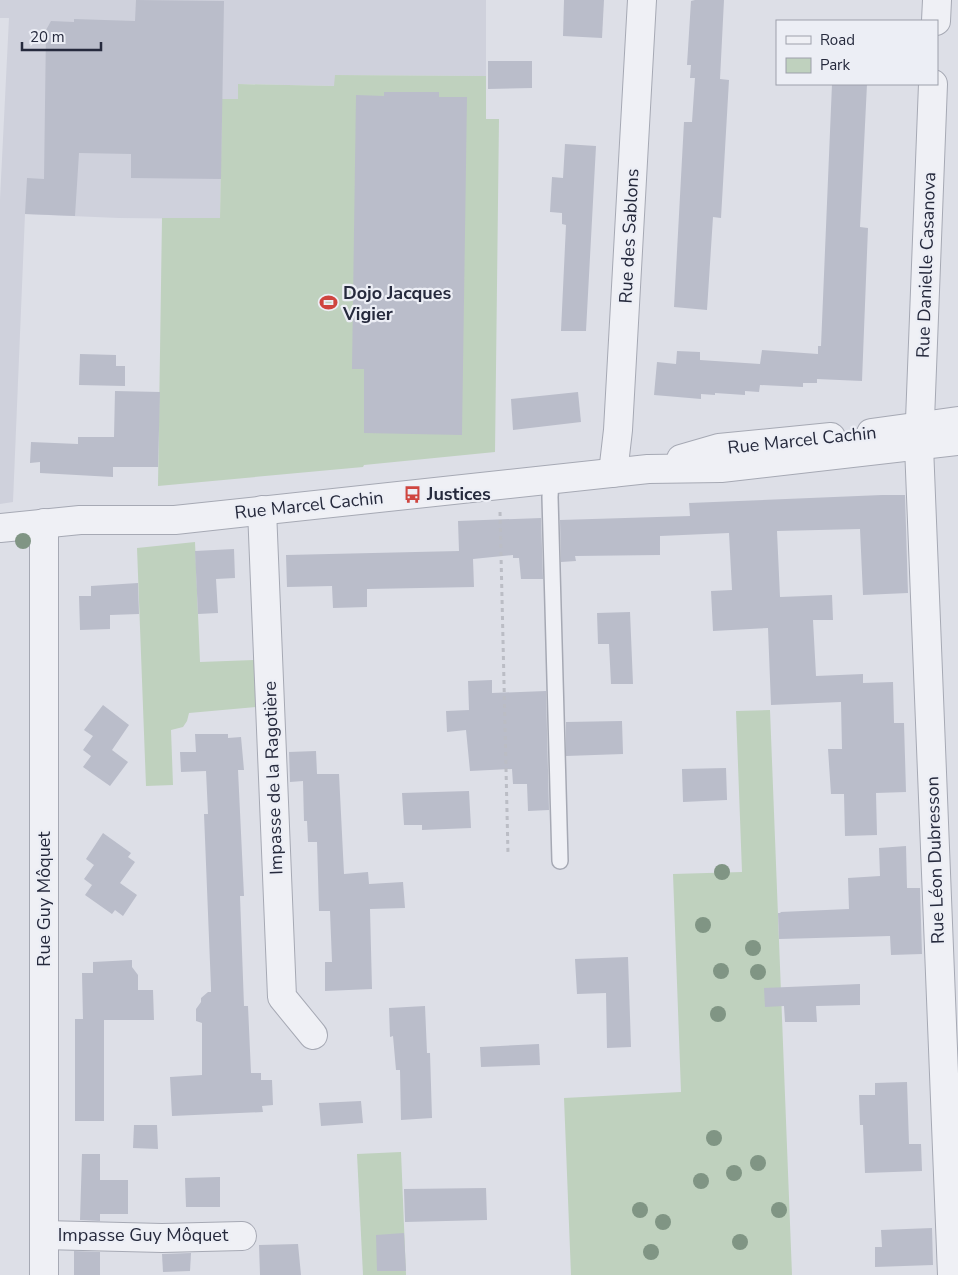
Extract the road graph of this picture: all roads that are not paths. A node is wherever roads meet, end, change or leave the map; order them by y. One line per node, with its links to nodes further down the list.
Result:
1 (642, 0): 8 (street, Rue des Sablons)
2 (937, 0): 3 (street)
3 (936, 20)
4 (933, 85): 6 (street, Rue Danielle Casanova)
5 (958, 421): 6 (street, Rue Marcel Cachin)
6 (919, 436): 7 (street, Rue Marcel Cachin); 8 (street, Rue Marcel Cachin); 18 (street, Rue Léon Dubresson)
7 (958, 441)
8 (613, 473): 9 (street, Rue Marcel Cachin)
9 (551, 480): 10 (street, Rue Marcel Cachin); 13 (lane)
10 (262, 510): 11 (street, Rue Marcel Cachin); 14 (street, Impasse de la Ragotière)
11 (44, 523): 12 (street, Rue Marcel Cachin); 15 (street, Rue Guy Môquet)
12 (0, 528)
13 (560, 861)
14 (313, 1035)
15 (44, 1235): 16 (street, Impasse Guy Môquet); 17 (street, Rue Guy Môquet)
16 (242, 1236)
17 (44, 1275)
18 (952, 1275)

